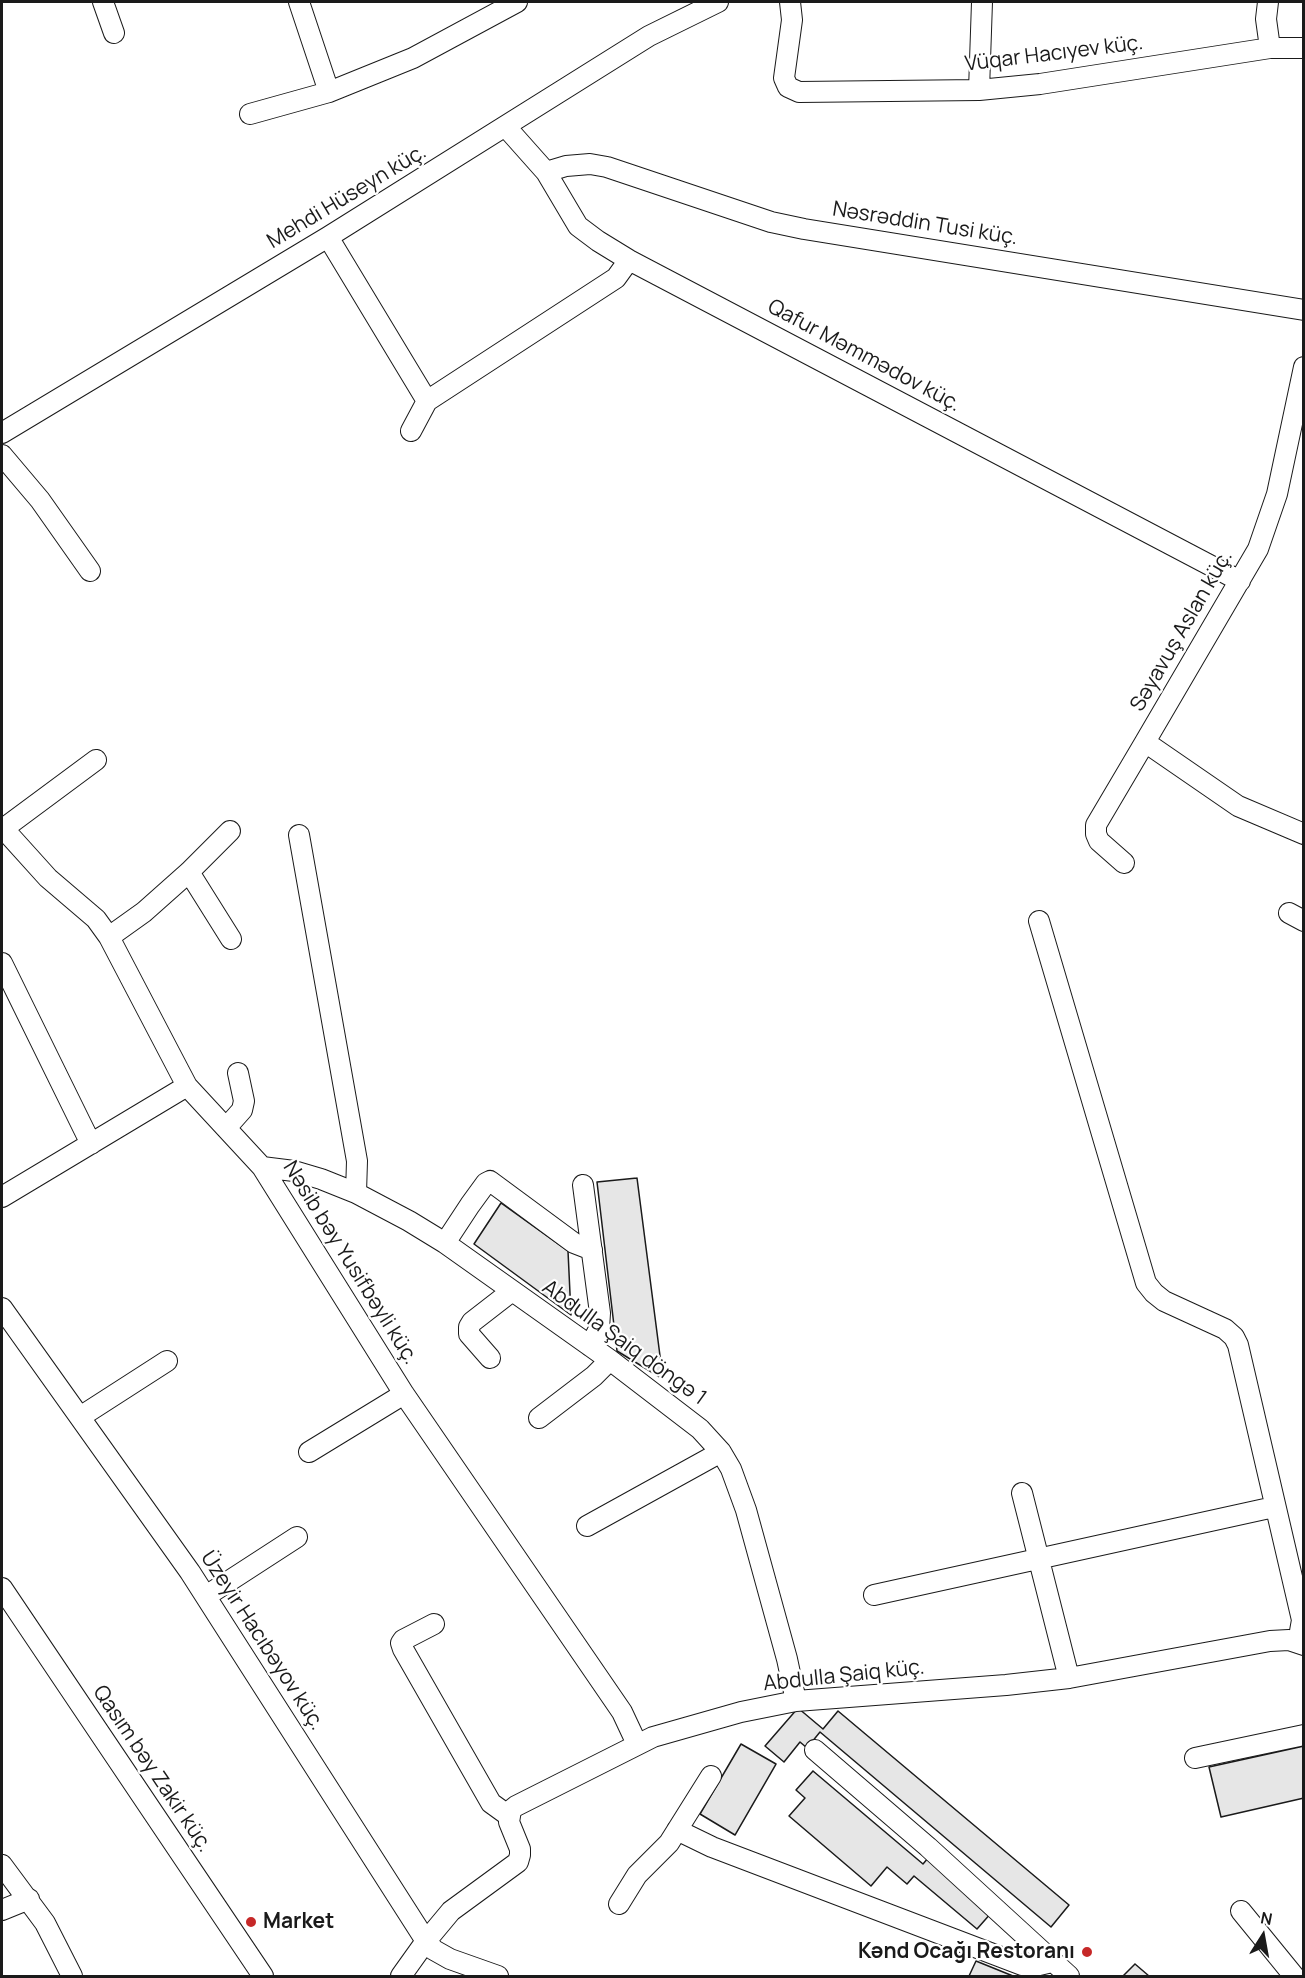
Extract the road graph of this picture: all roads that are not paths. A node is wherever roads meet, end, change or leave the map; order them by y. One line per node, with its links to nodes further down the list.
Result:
1 (103, 2): 8 (street)
2 (299, 2): 12 (street)
3 (517, 2): 12 (street)
4 (718, 2): 14 (street, Mehdi Hüseyn küç.)
5 (790, 2): 11 (street, Vüqar Hacıyev küç.)
6 (982, 2): 11 (street)
7 (1268, 2): 9 (street)
8 (114, 33)
9 (1270, 48): 10 (street, Vüqar Hacıyev küç.); 11 (street, Vüqar Hacıyev küç.)
10 (1304, 48)
11 (979, 90)
12 (328, 92): 13 (street)
13 (250, 114)
14 (506, 127): 15 (street, Qafur Məmmədov küç.); 16 (street, Mehdi Hüseyn küç.)
15 (546, 172): 17 (street, Qafur Məmmədov küç.); 18 (street, Nəsrəddin Tusi küç.)
16 (328, 237): 20 (street); 22 (street, Mehdi Hüseyn küç.)
17 (629, 260): 20 (street); 25 (street, Qafur Məmmədov küç.)
18 (1304, 310)
19 (1304, 367): 25 (street, Səyavuş Aslan küç.)
20 (427, 401): 21 (street)
21 (411, 431)
22 (2, 433)
23 (2, 455): 24 (street)
24 (90, 571)
25 (1240, 580): 26 (street, Səyavuş Aslan küç.)
26 (1145, 742): 30 (street, Səyavuş Aslan küç.); 32 (street)
27 (96, 760): 28 (street)
28 (2, 828): 35 (street, Nəsib bəy Yusifbəyli küç.)
29 (230, 831): 33 (street)
30 (1304, 834)
31 (299, 835): 44 (street)
32 (1124, 863)
33 (189, 872): 35 (street); 36 (street)
34 (1039, 921): 60 (street)
35 (108, 937): 39 (street, Nəsib bəy Yusifbəyli küç.)
36 (231, 939)
37 (2, 963): 41 (street)
38 (238, 1073): 40 (street)
39 (187, 1086): 40 (street, Nəsib bəy Yusifbəyli küç.); 41 (street)
40 (226, 1128): 42 (street, Nəsib bəy Yusifbəyli küç.)
41 (92, 1144): 45 (street)
42 (262, 1167): 44 (street, Abdulla Şaiq döngə 1); 54 (street, Nəsib bəy Yusifbəyli küç.)
43 (583, 1185): 47 (street)
44 (356, 1193): 46 (street, Abdulla Şaiq döngə 1)
45 (2, 1197)
46 (446, 1243): 47 (street); 48 (street, Abdulla Şaiq döngə 1)
47 (592, 1250): 50 (street)
48 (512, 1291): 50 (street, Abdulla Şaiq döngə 1); 51 (street)
49 (2, 1308): 55 (street, Üzeyir Hacıbəyov küç.)
50 (590, 1346): 52 (street, Abdulla Şaiq döngə 1)
51 (490, 1358)
52 (610, 1360): 56 (street); 58 (street, Abdulla Şaiq döngə 1)
53 (167, 1361): 55 (street)
54 (404, 1394): 57 (street); 72 (street, Nəsib bəy Yusifbəyli küç.)
55 (80, 1417): 66 (street, Üzeyir Hacıbəyov küç.)
56 (539, 1418)
57 (309, 1452)
58 (721, 1452): 61 (street); 70 (street, Abdulla Şaiq döngə 1)
59 (1022, 1493): 63 (street)
60 (1274, 1507): 63 (street); 68 (street)
61 (587, 1527)
62 (297, 1537): 66 (street)
63 (1039, 1559): 65 (street); 69 (street)
64 (2, 1588): 86 (street, Qasım bəy Zakir küç.)
65 (874, 1595)
66 (206, 1596): 83 (street, Üzeyir Hacıbəyov küç.)
67 (434, 1624): 76 (street)
68 (1301, 1644): 69 (street, Abdulla Şaiq küç.)
69 (1069, 1678): 70 (street, Abdulla Şaiq küç.)
70 (796, 1701): 72 (street, Abdulla Şaiq küç.)
71 (1304, 1735): 74 (street)
72 (637, 1744): 76 (street, Abdulla Şaiq küç.)
73 (814, 1750): 84 (street)
74 (1195, 1758)
75 (711, 1776): 77 (street)
76 (509, 1816): 83 (street)
77 (677, 1830): 80 (street); 84 (street)
78 (2, 1865): 79 (street)
79 (28, 1899): 81 (street); 85 (street)
80 (619, 1904)
81 (2, 1910)
82 (1241, 1911): 90 (street)
83 (426, 1941): 87 (street); 88 (street, Üzeyir Hacıbəyov küç.)
84 (1052, 1962): 89 (street)
85 (72, 1977)
86 (263, 1977)
87 (400, 1977)
88 (498, 1977)
89 (1069, 1977)
90 (1294, 1977)

